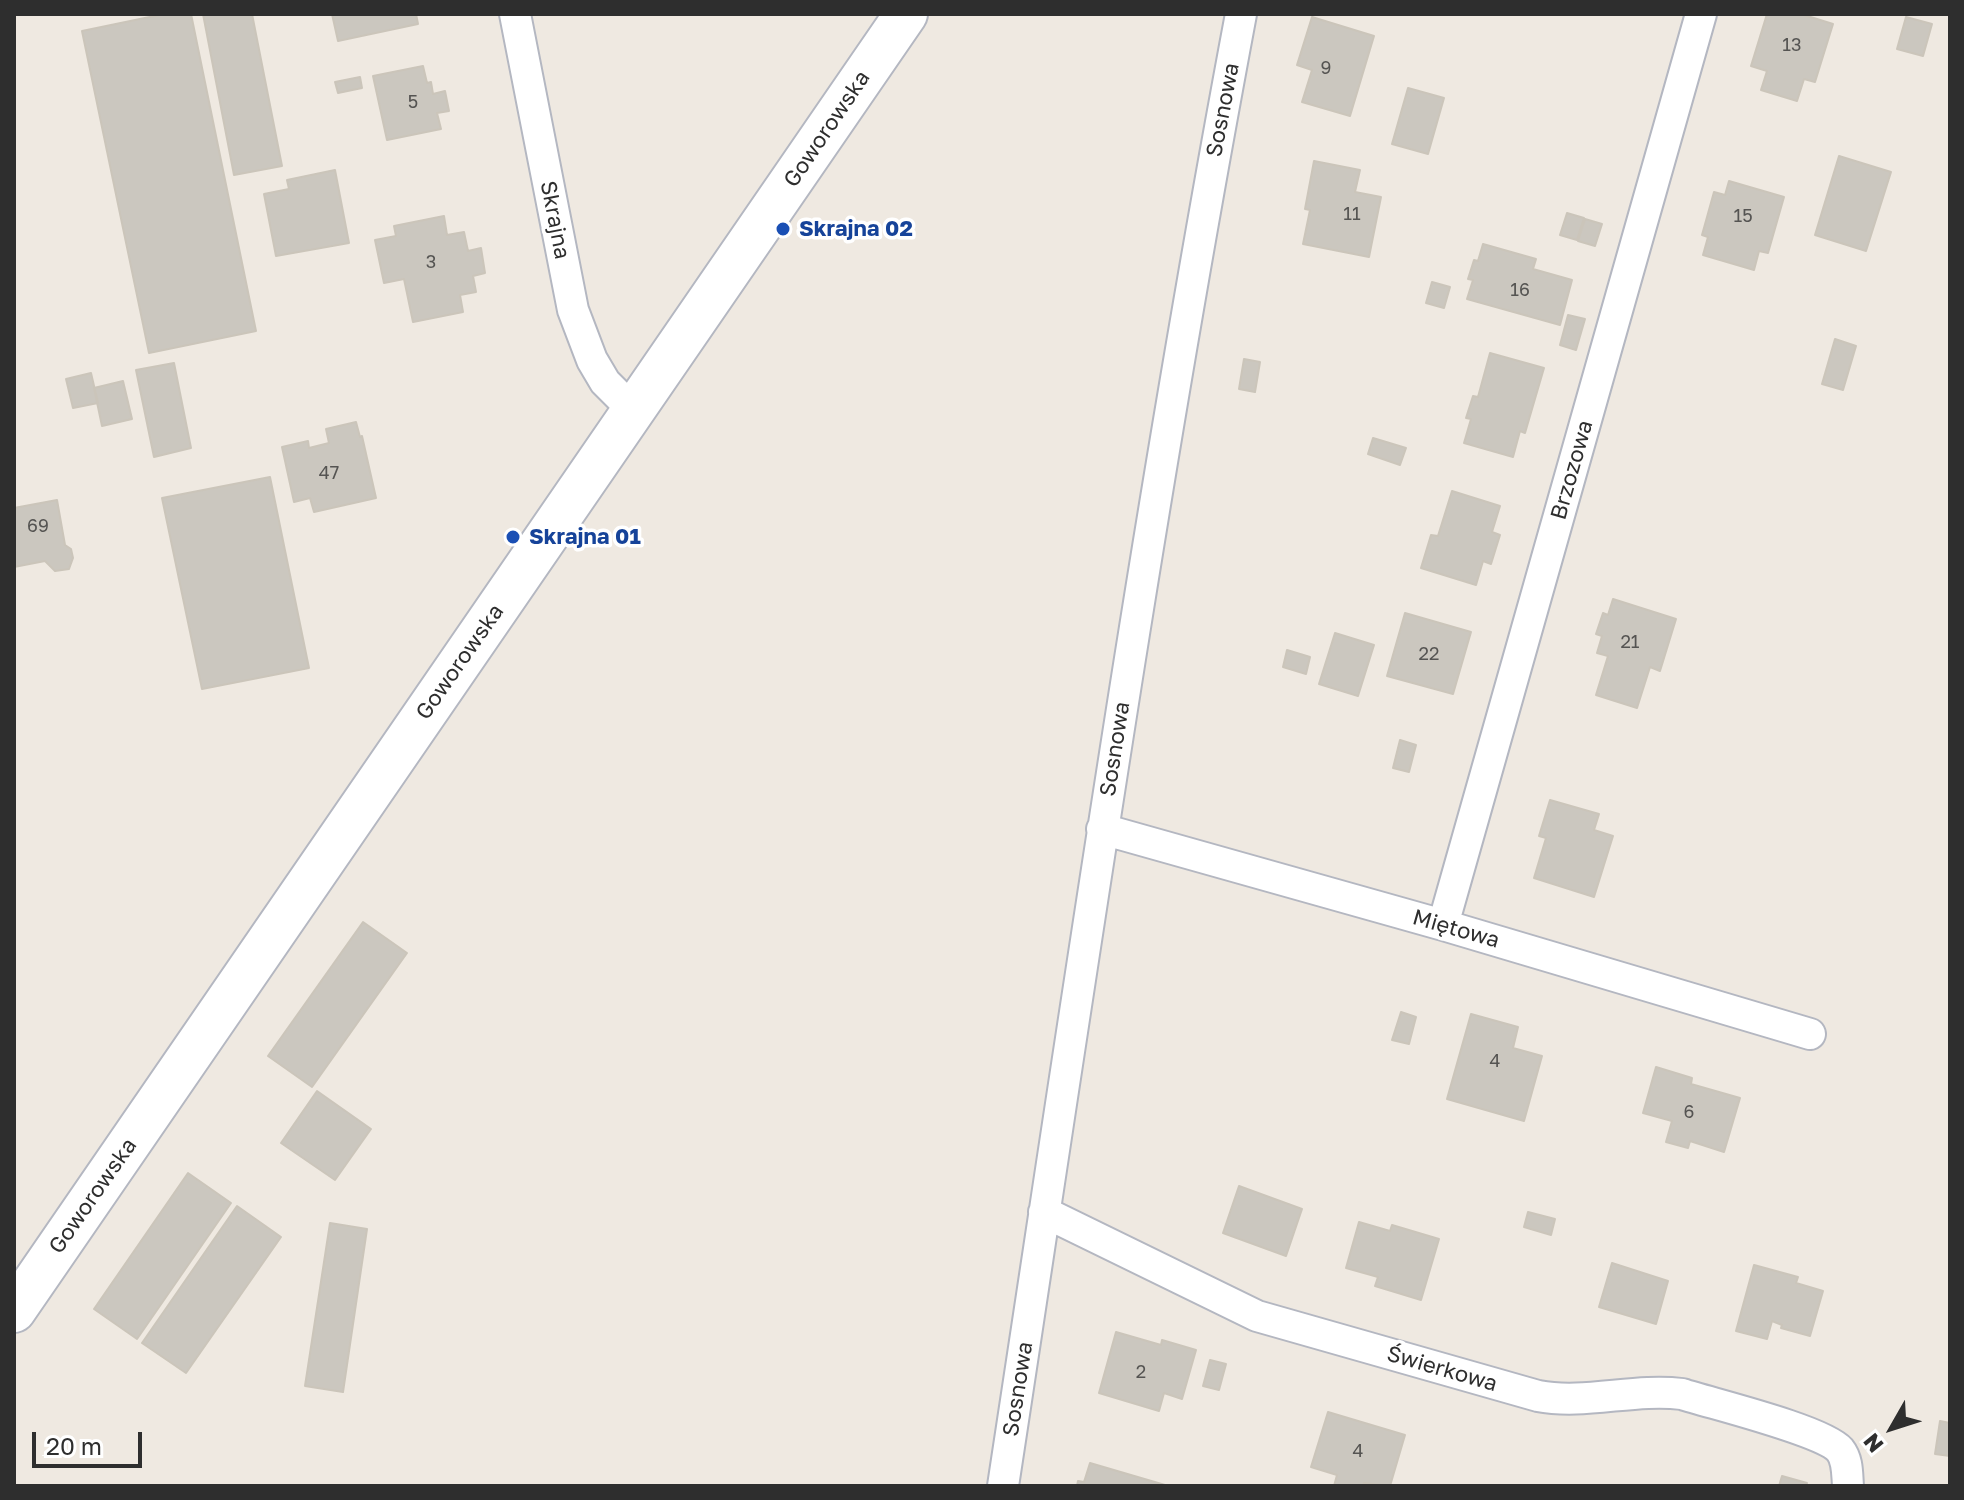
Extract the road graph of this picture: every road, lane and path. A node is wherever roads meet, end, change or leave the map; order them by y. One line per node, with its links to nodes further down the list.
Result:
1 (515, 14): 5 (street, Skrajna)
2 (906, 14): 5 (main road, Goworowska)
3 (1241, 14): 6 (street, Sosnowa)
4 (1701, 14): 7 (street, Brzozowa)
5 (633, 410): 10 (main road, Goworowska)
6 (1102, 829): 7 (street, Miętowa); 9 (street, Sosnowa)
7 (1443, 925): 8 (street, Miętowa)
8 (1810, 1034)
9 (1044, 1212): 11 (street, Świerkowa); 12 (street, Sosnowa)
10 (14, 1311)
11 (1847, 1475)
12 (1003, 1486)

